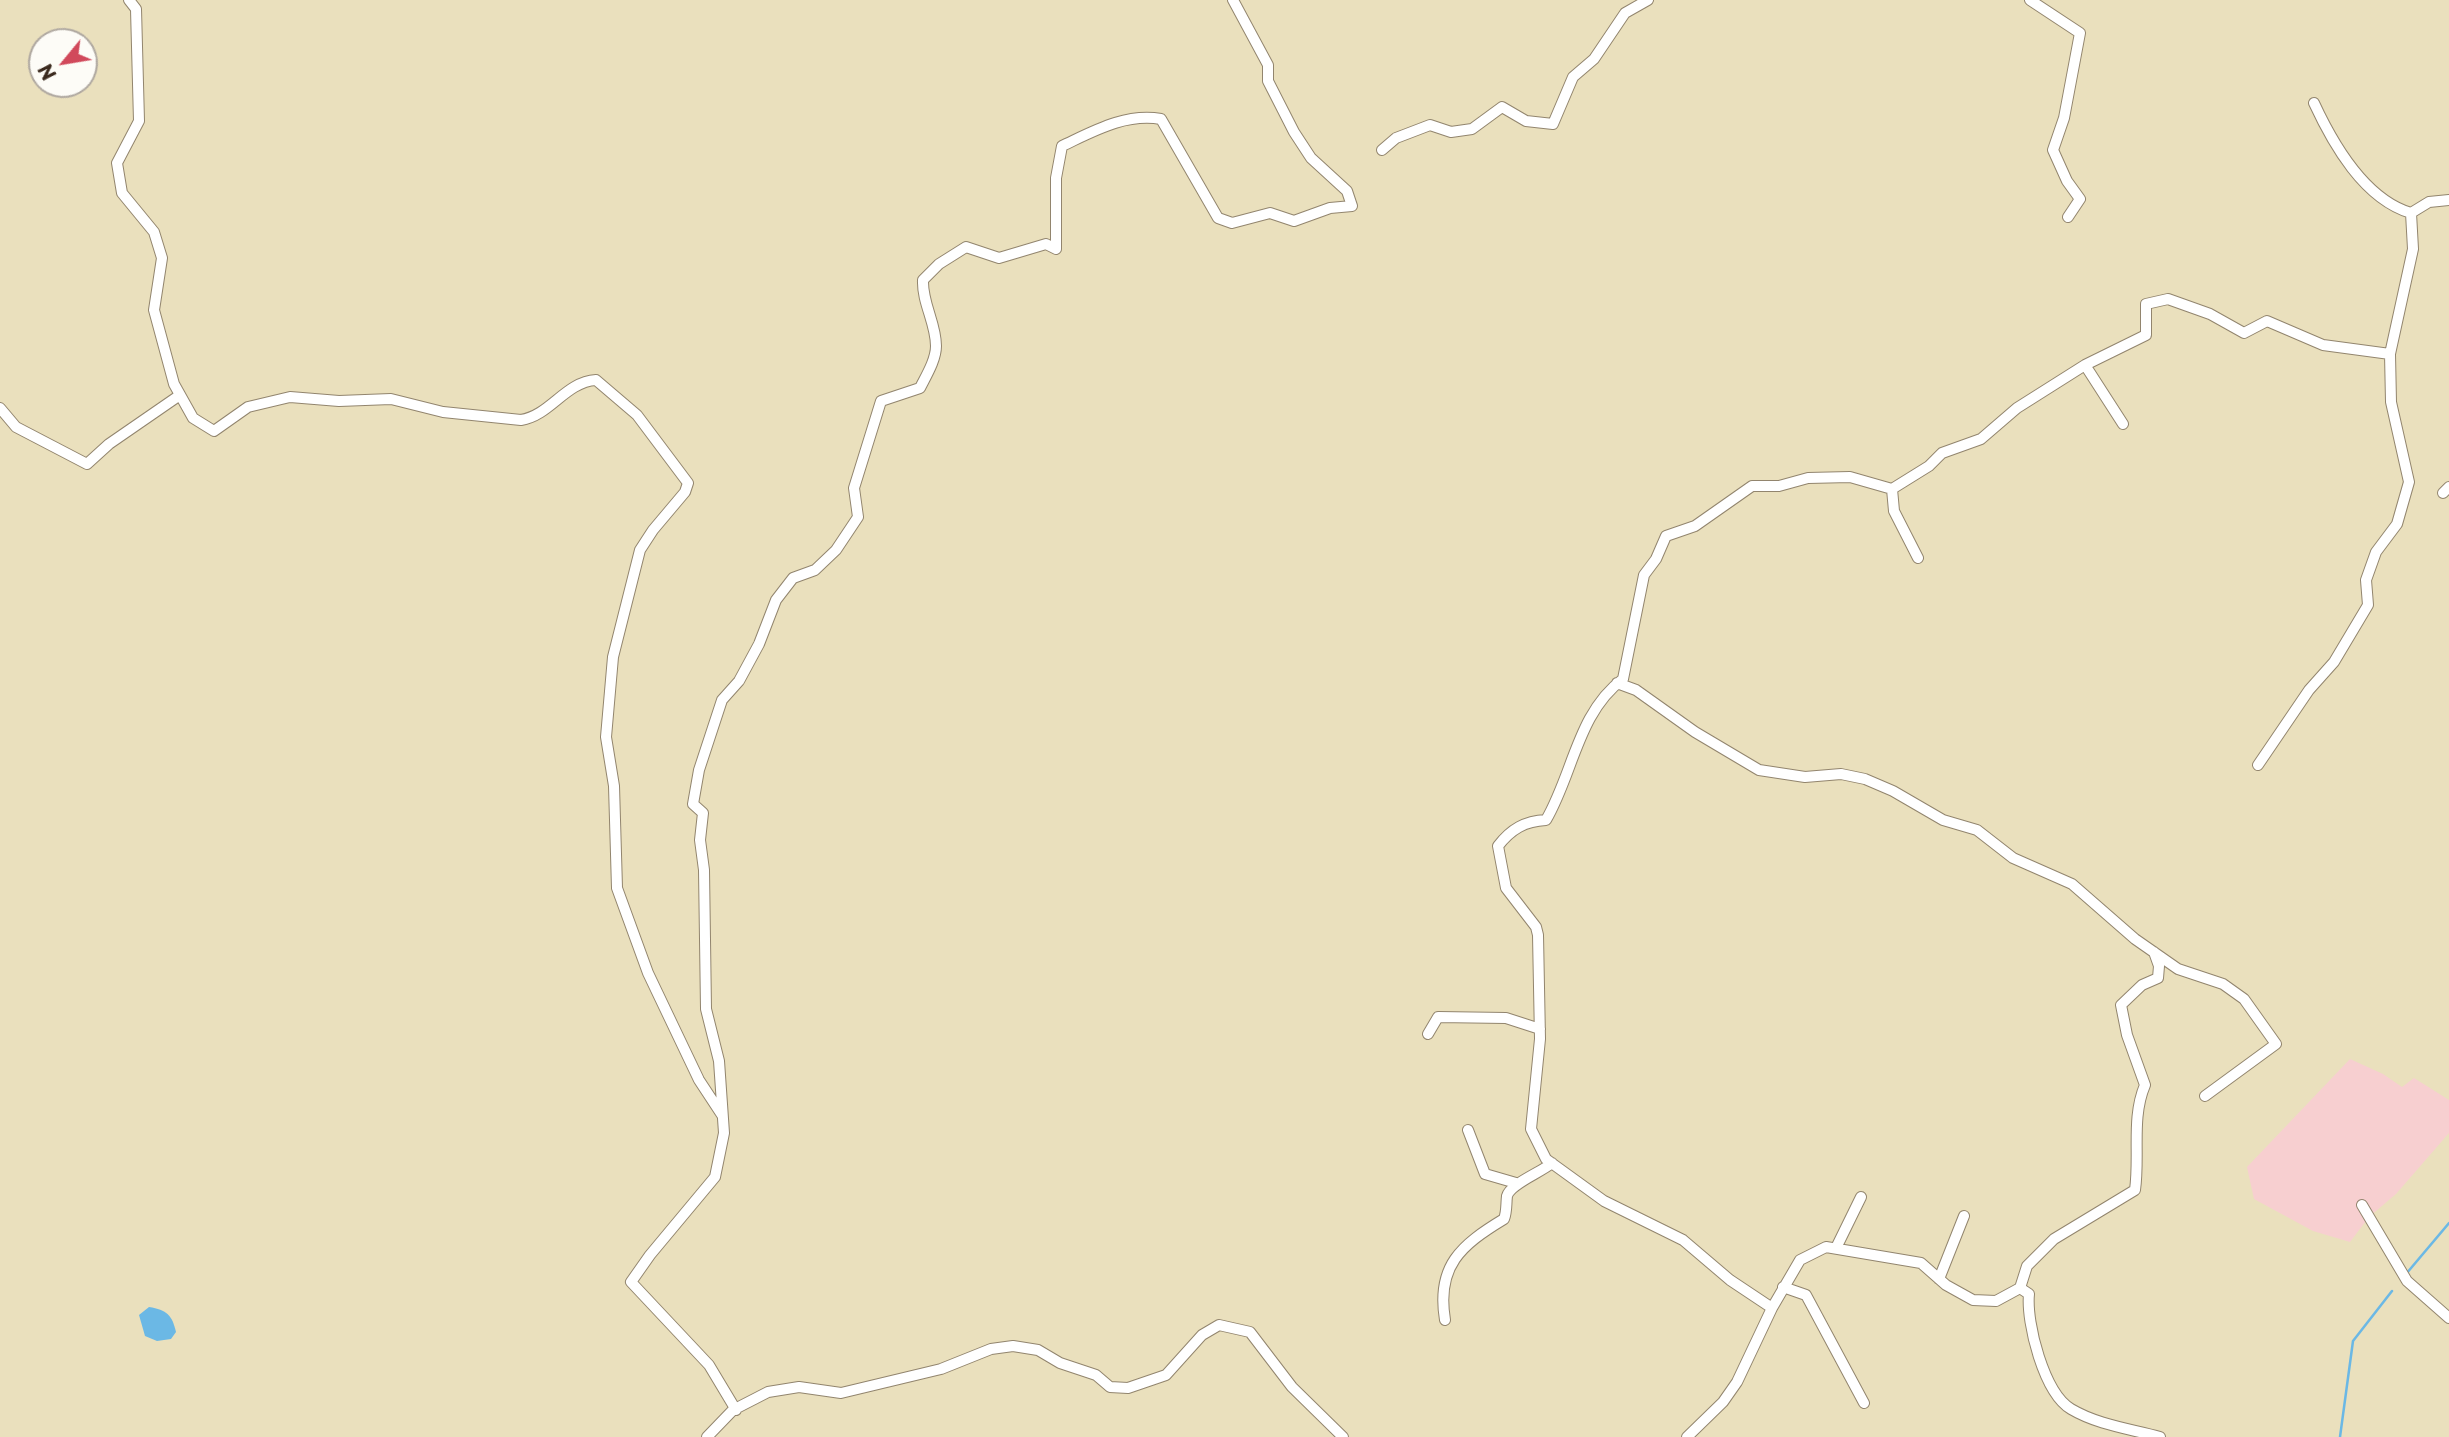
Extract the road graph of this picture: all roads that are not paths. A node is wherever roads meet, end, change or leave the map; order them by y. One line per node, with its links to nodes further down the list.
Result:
1 (129, 0): 12 (street)
2 (1233, 0): 23 (street)
3 (1648, 0): 6 (street)
4 (2030, 0): 9 (street)
5 (2314, 103): 8 (street)
6 (1382, 150)
7 (2449, 200): 8 (street)
8 (2411, 213): 10 (street)
9 (2068, 217)
10 (2390, 354): 11 (street); 18 (street)
11 (2085, 365): 14 (street); 15 (street)
12 (180, 395): 13 (street); 23 (street)
13 (0, 408)
14 (2123, 424)
15 (1892, 489): 16 (street); 17 (street)
16 (1918, 558)
17 (1617, 684): 19 (street); 20 (street)
18 (2259, 765)
19 (2154, 952): 22 (street); 33 (street)
20 (1540, 1029): 21 (street); 25 (street)
21 (1428, 1034)
22 (2205, 1096)
23 (723, 1115): 38 (street)
24 (1468, 1129): 26 (street)
25 (1552, 1163): 26 (street); 34 (street)
26 (1516, 1184): 36 (street)
27 (1861, 1197): 30 (street)
28 (2362, 1205): 35 (street)
29 (1964, 1216): 31 (street)
30 (1836, 1248): 31 (street); 32 (street)
31 (1939, 1279): 33 (street)
32 (1783, 1287): 34 (street); 37 (street)
33 (2020, 1288): 42 (street)
34 (1772, 1308): 41 (street)
35 (2449, 1318)
36 (1445, 1320)
37 (1864, 1404)
38 (736, 1409): 39 (street); 40 (street)
39 (706, 1437)
40 (1343, 1437)
41 (1688, 1437)
42 (2160, 1437)

